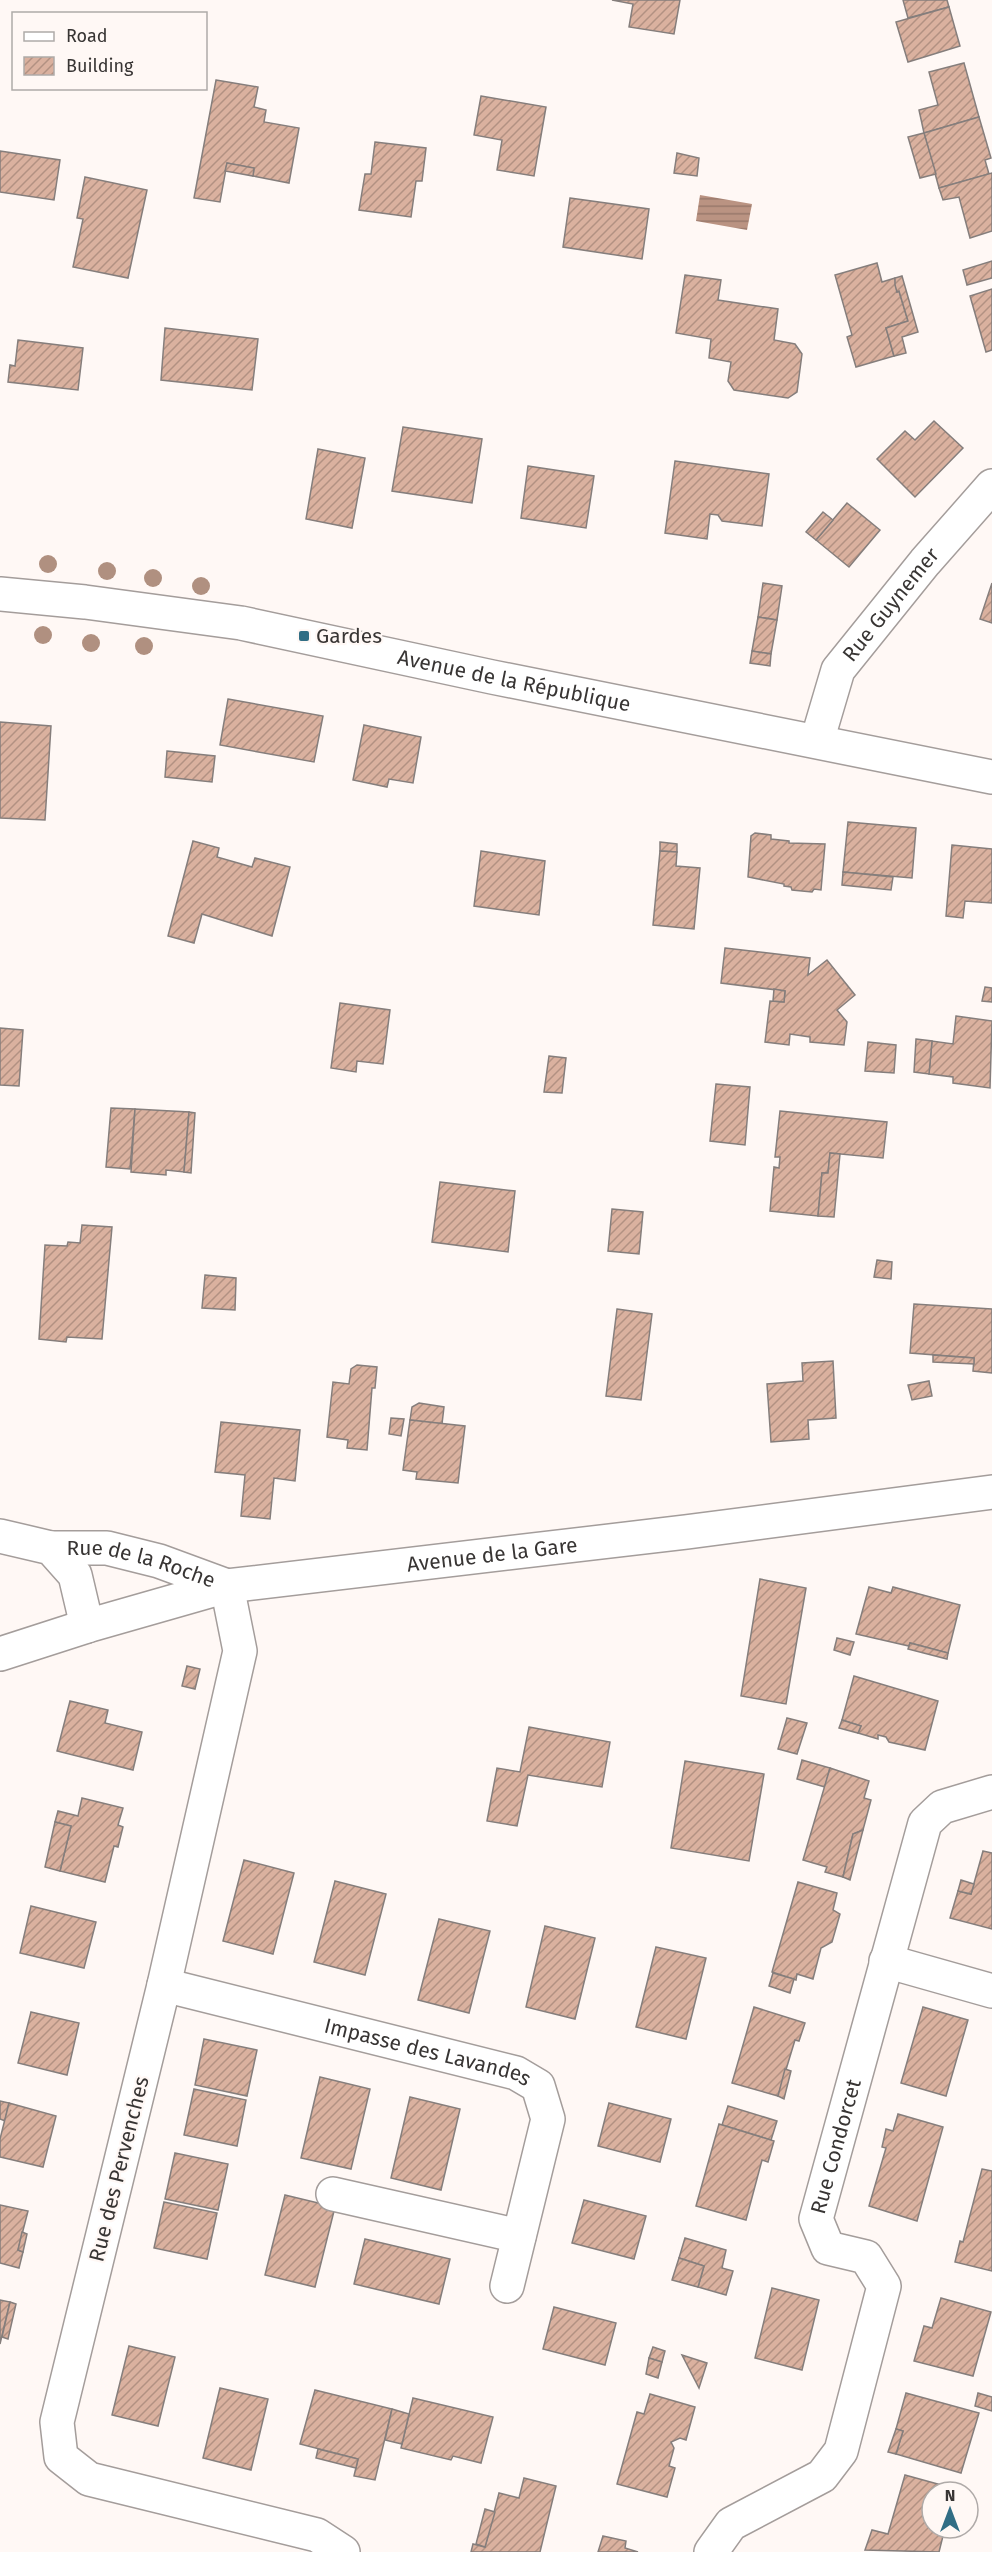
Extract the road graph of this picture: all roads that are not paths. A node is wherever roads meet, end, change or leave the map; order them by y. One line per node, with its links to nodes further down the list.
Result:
1 (992, 486): 3 (street, Rue Guynemer)
2 (0, 594): 3 (street, Avenue de la République)
3 (817, 741): 4 (street, Avenue de la République)
4 (992, 777)
5 (990, 1498): 8 (street, Avenue de la Gare)
6 (0, 1536): 7 (street, Rue de la Roche)
7 (51, 1548): 8 (street, Rue de la Roche); 9 (street, Rue de la Roche)
8 (227, 1586): 9 (street, Avenue de la Gare); 13 (street, Rue des Pervenches)
9 (87, 1626): 10 (street, Avenue de la Gare)
10 (0, 1654)
11 (992, 1792): 12 (street, Rue Condorcet)
12 (886, 1961): 14 (street); 19 (street, Rue Condorcet)
13 (164, 1985): 16 (street, Impasse des Lavandes); 18 (street, Rue des Pervenches)
14 (992, 1991)
15 (333, 2194): 16 (street)
16 (519, 2236): 17 (street, Impasse des Lavandes)
17 (507, 2286)
18 (343, 2552)
19 (711, 2552)

